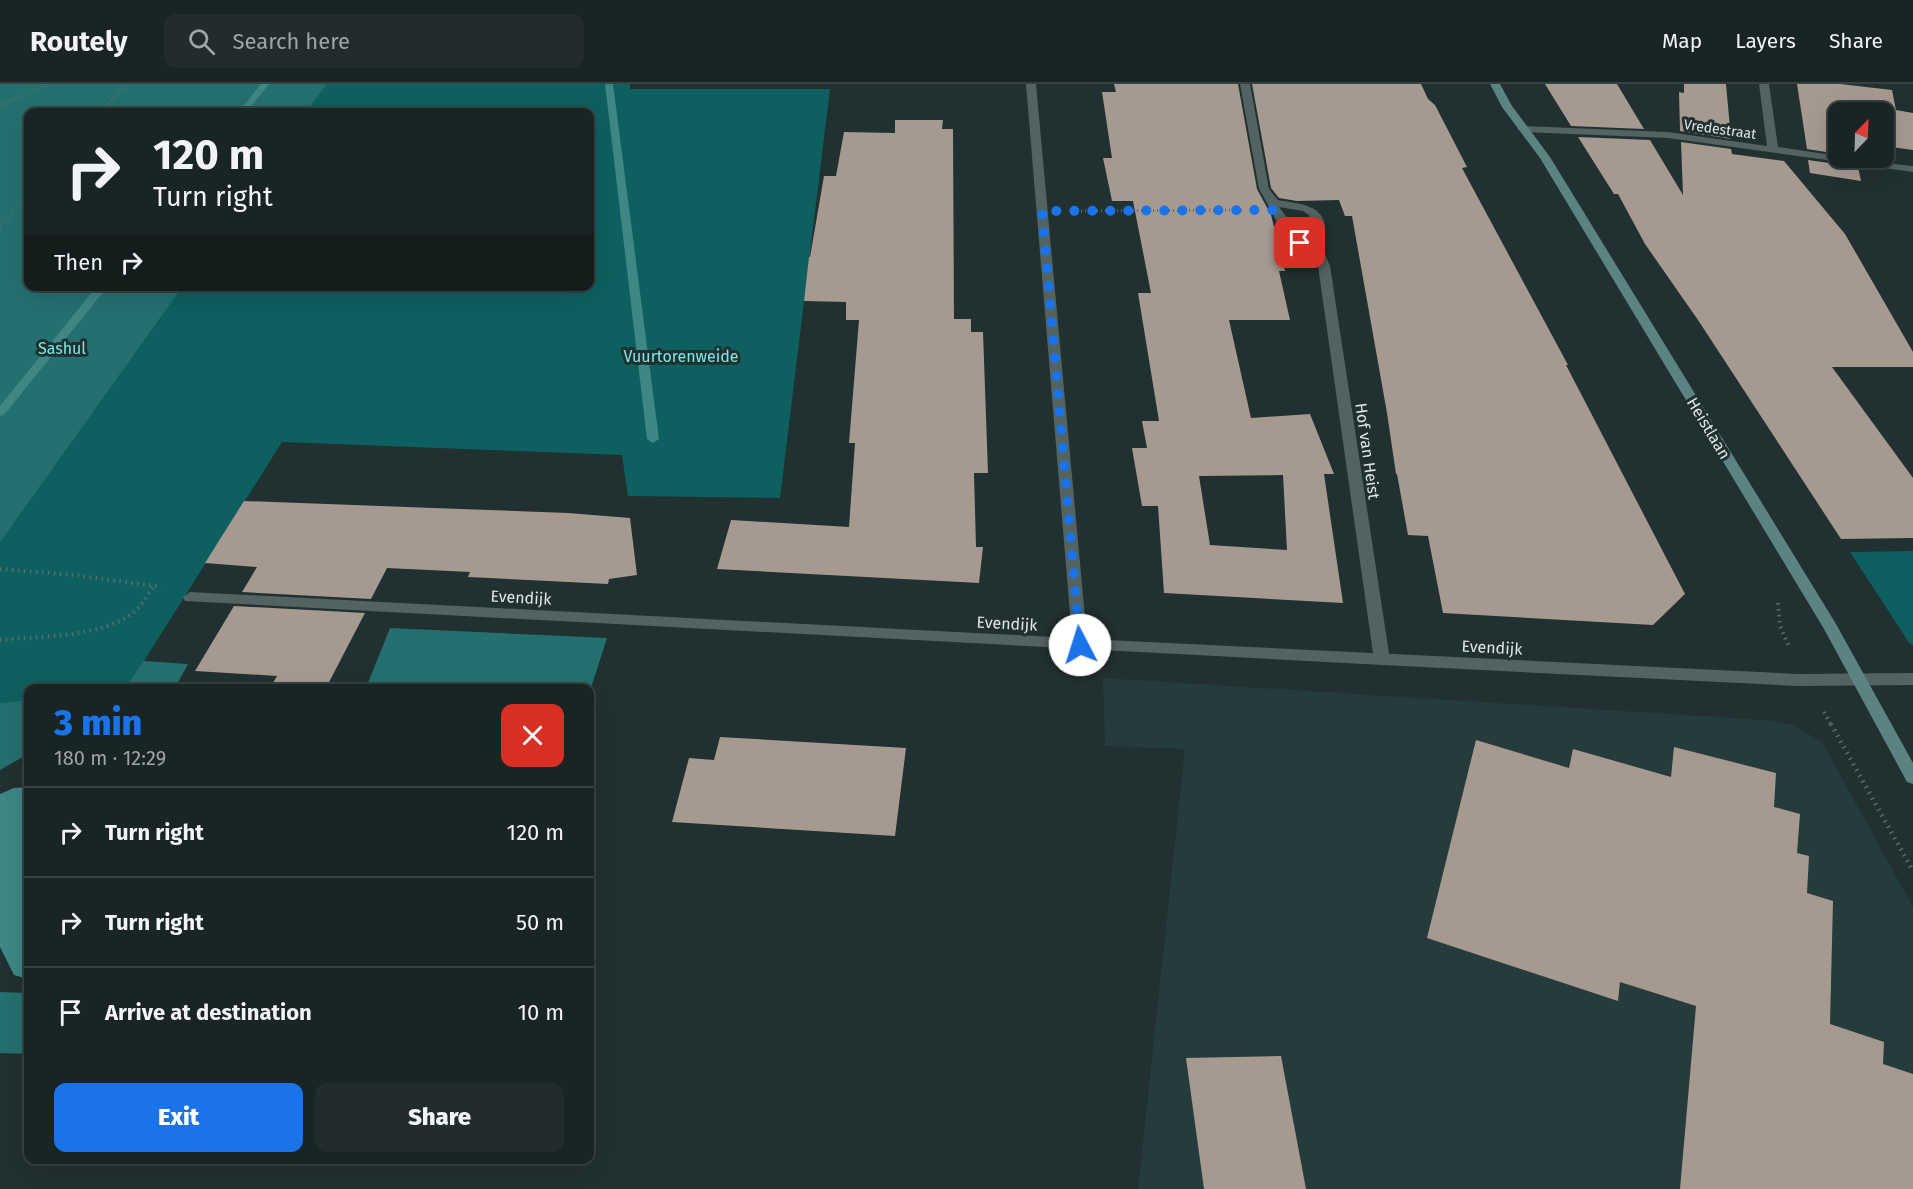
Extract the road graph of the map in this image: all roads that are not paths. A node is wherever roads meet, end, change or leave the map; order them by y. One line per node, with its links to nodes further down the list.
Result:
1 (1031, 84): 11 (street)
2 (1245, 84): 8 (street)
3 (1495, 84): 5 (main road, Heistlaan)
4 (1764, 84): 6 (street)
5 (1522, 129): 6 (street, Vredestraat); 14 (main road, Heistlaan)
6 (1773, 150): 7 (street, Vredestraat)
7 (1913, 169)
8 (1274, 206): 9 (street); 9 (street, Hof van Heist)
9 (1316, 247): 12 (street, Hof van Heist)
10 (190, 597): 11 (street, Evendijk)
11 (1080, 645): 12 (street, Evendijk)
12 (1382, 660): 14 (street, Evendijk)
13 (1913, 679): 14 (street, Evendijk)
14 (1858, 680): 15 (main road, Heistlaan)
15 (1913, 778)

